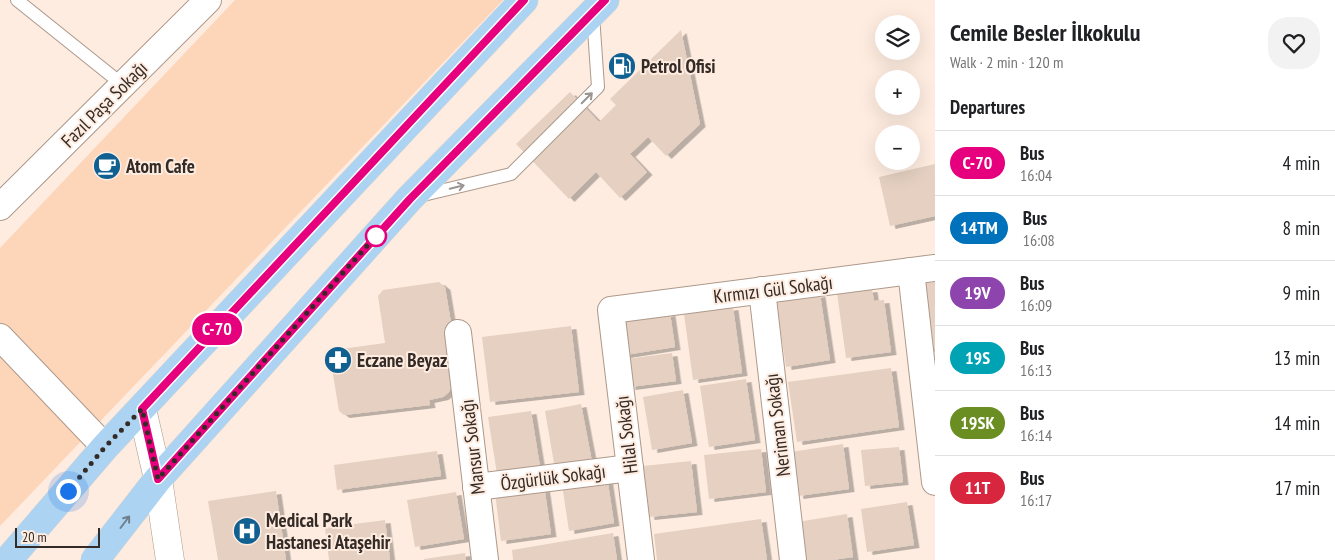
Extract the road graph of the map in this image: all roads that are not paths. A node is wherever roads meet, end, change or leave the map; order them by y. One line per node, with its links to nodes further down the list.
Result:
1 (17, 0): 5 (lane)
2 (208, 0): 5 (street, Fazıl Paşa Sokağı)
3 (524, 0): 13 (main road)
4 (599, 6): 6 (main road); 6 (lane, one-way to 4)
5 (123, 85): 7 (street, Fazıl Paşa Sokağı)
6 (410, 199): 16 (main road)
7 (0, 207)
8 (923, 270): 9 (street, Kırmızı Gül Sokağı); 17 (street)
9 (762, 290): 10 (street, Kırmızı Gül Sokağı); 24 (street, Neriman Sokağı)
10 (611, 310): 15 (street, Hilal Sokağı)
11 (458, 333): 18 (street, Mansur Sokağı)
12 (0, 337): 14 (street)
13 (142, 409): 14 (main road); 16 (street)
14 (105, 447): 19 (main road)
15 (630, 468): 18 (street, Özgürlük Sokağı); 23 (street, Hilal Sokağı)
16 (158, 479): 20 (main road, one-way to 16); 21 (street)
17 (935, 482)
18 (476, 487): 22 (street, Mansur Sokağı)
19 (8, 560)
20 (95, 560)
21 (170, 560)
22 (485, 560)
23 (641, 560)
24 (793, 560)

